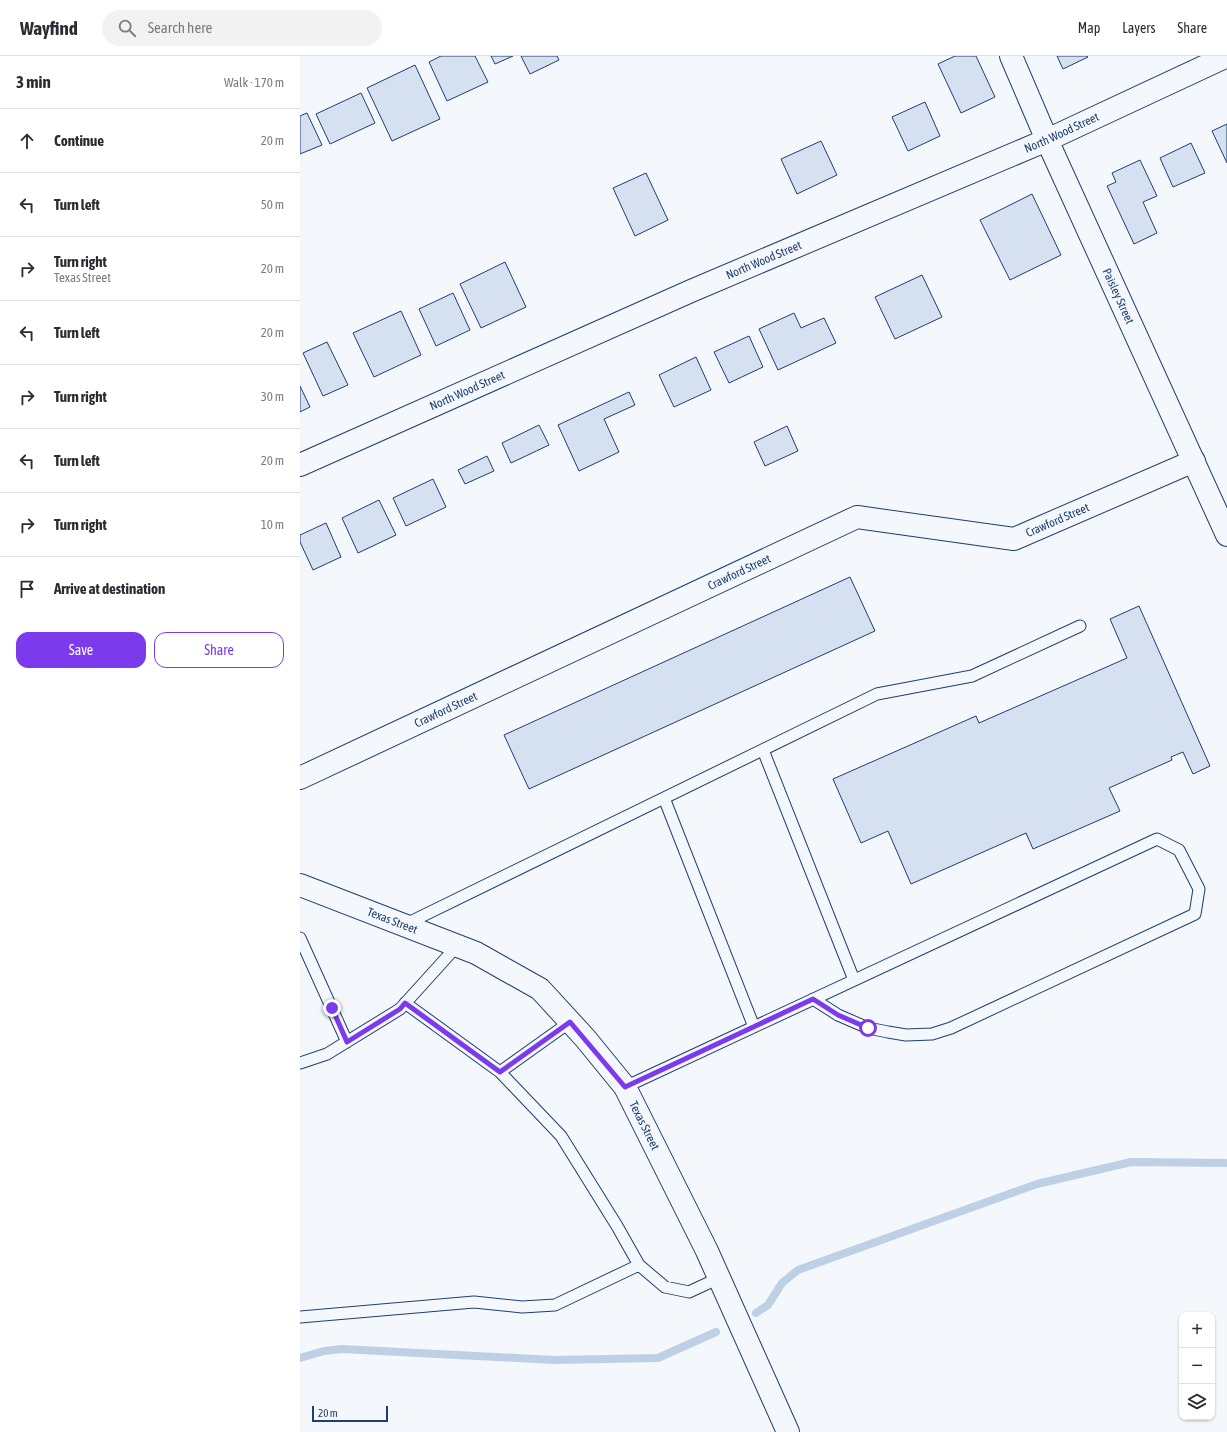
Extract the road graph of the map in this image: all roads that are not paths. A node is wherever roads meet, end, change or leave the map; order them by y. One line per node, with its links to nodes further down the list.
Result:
1 (1011, 56): 3 (street, Paisley Street)
2 (1227, 56): 3 (street, North Wood Street)
3 (1048, 140): 4 (street, Paisley Street); 5 (street, North Wood Street)
4 (1194, 461): 6 (street, Paisley Street); 9 (street, Crawford Street)
5 (300, 465)
6 (1226, 528)
7 (1080, 626): 8 (lane)
8 (763, 750): 10 (lane); 15 (lane)
9 (300, 778)
10 (664, 798): 12 (lane); 19 (lane)
11 (300, 885): 12 (street, Texas Street)
12 (404, 925): 14 (street, Texas Street)
13 (300, 938): 20 (lane)
14 (457, 946): 17 (lane); 18 (street, Texas Street)
15 (854, 980): 16 (lane); 16 (lane)
16 (813, 999): 19 (lane)
17 (405, 1003): 20 (lane); 22 (lane)
18 (570, 1022): 22 (lane); 23 (street, Texas Street)
19 (754, 1027): 23 (lane)
20 (347, 1042): 21 (lane)
21 (300, 1063)
22 (500, 1072): 24 (lane)
23 (625, 1087): 25 (street, Texas Street)
24 (640, 1265): 25 (lane); 26 (lane)
25 (719, 1278): 27 (street, Texas Street)
26 (300, 1317)
27 (788, 1432)

